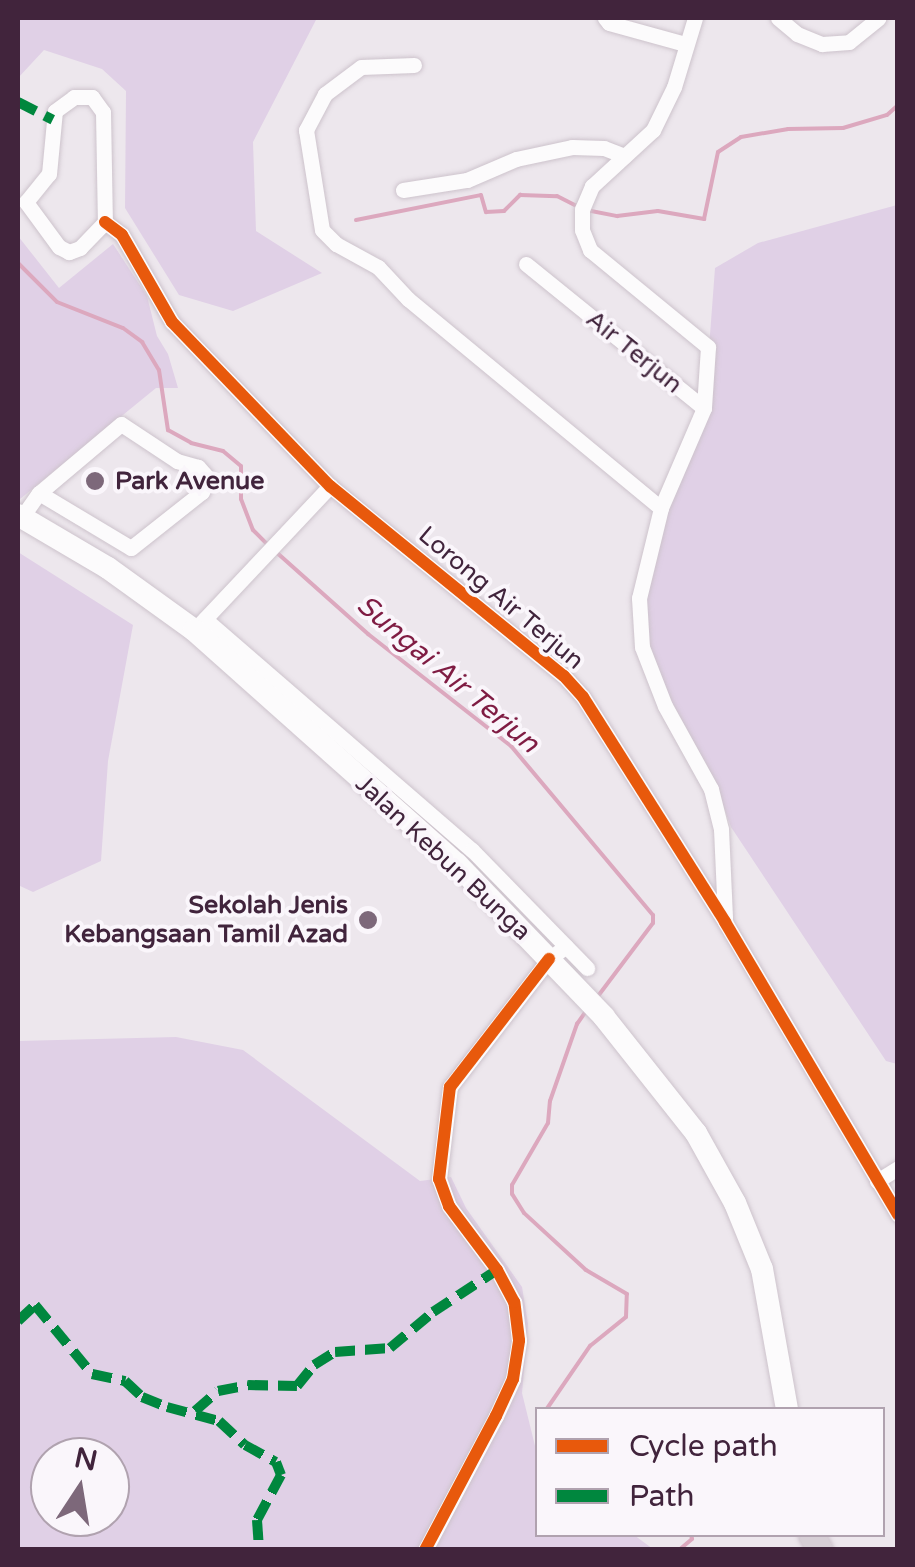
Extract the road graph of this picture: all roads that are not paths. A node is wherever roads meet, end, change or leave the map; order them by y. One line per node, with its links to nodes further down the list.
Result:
1 (605, 18): 5 (street)
2 (695, 18): 5 (street)
3 (778, 18): 4 (street)
4 (879, 18)
5 (686, 44): 7 (street)
6 (414, 65): 14 (street)
7 (626, 156): 8 (street); 11 (street)
8 (402, 190)
9 (105, 222): 9 (street); 12 (street, Lorong Air Terjun)
10 (526, 264): 11 (street, Air Terjun)
11 (704, 408): 14 (street, Air Terjun)
12 (330, 486): 16 (street); 17 (street, Lorong Air Terjun)
13 (39, 493): 13 (street); 15 (street)
14 (661, 508): 17 (street, Air Terjun)
15 (20, 516): 16 (street, Jalan Kebun Bunga)
16 (200, 624): 18 (street, Jalan Kebun Bunga)
17 (725, 922): 21 (street, Lorong Air Terjun)
18 (558, 952): 19 (street); 23 (street, Jalan Kebun Bunga); 24 (street)
19 (587, 968)
20 (898, 1168): 21 (street)
21 (877, 1181): 22 (street, Lorong Air Terjun)
22 (898, 1215)
23 (786, 1407)
24 (424, 1550)

